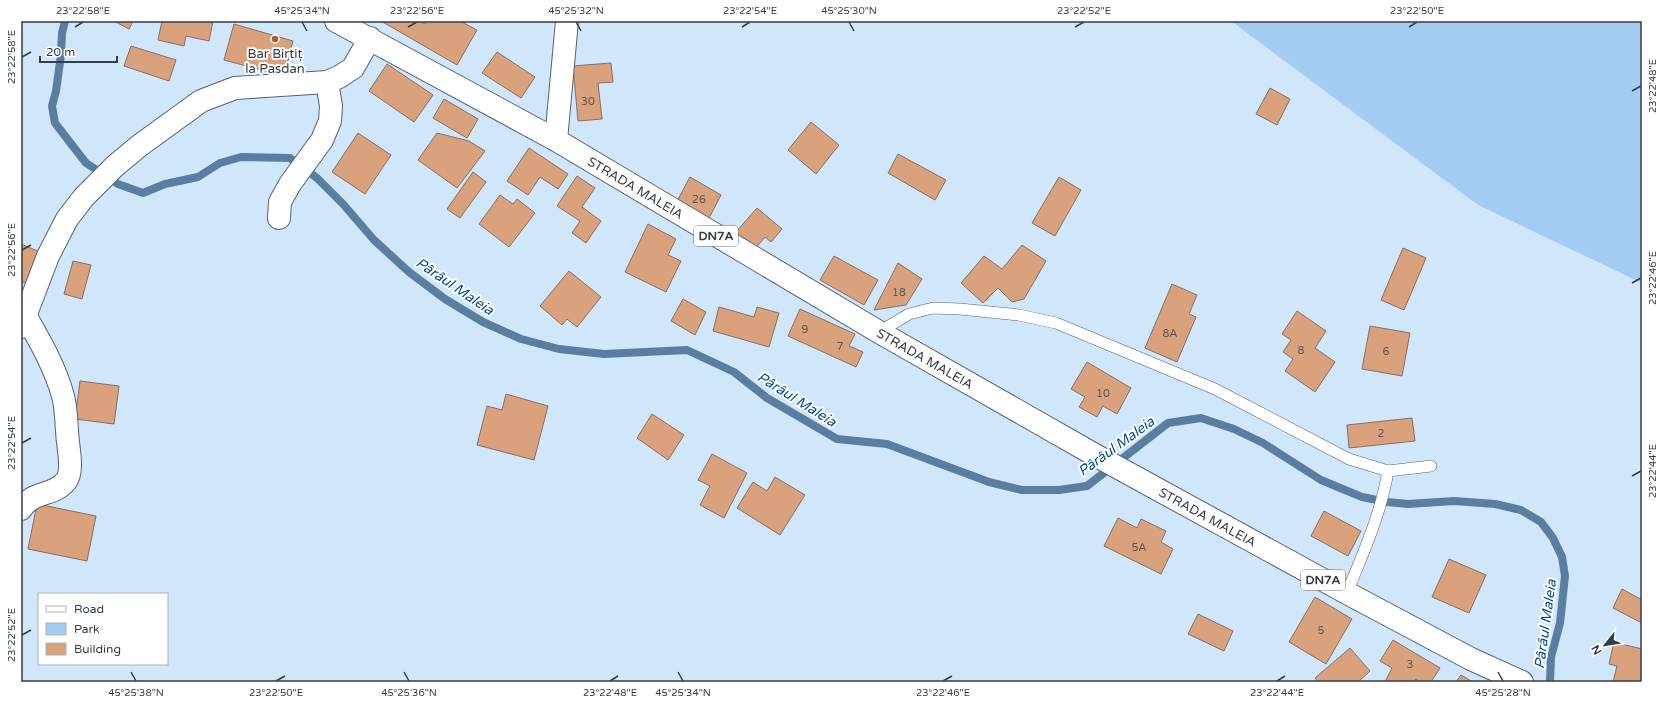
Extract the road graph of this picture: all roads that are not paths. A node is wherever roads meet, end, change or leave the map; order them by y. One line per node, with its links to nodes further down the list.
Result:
1 (336, 21): 3 (main road, STRADA MALEIA / DN7A)
2 (567, 21): 5 (main road)
3 (370, 38): 4 (main road); 5 (main road, STRADA MALEIA / DN7A)
4 (327, 82): 6 (main road); 7 (main road)
5 (556, 140): 8 (main road, STRADA MALEIA / DN7A)
6 (279, 218)
7 (23, 321): 11 (main road)
8 (879, 332): 10 (lane); 12 (main road, STRADA MALEIA / DN7A)
9 (1431, 466): 10 (lane)
10 (1388, 471): 12 (lane)
11 (21, 509)
12 (1347, 593): 13 (main road, STRADA MALEIA / DN7A)
13 (1515, 679)

